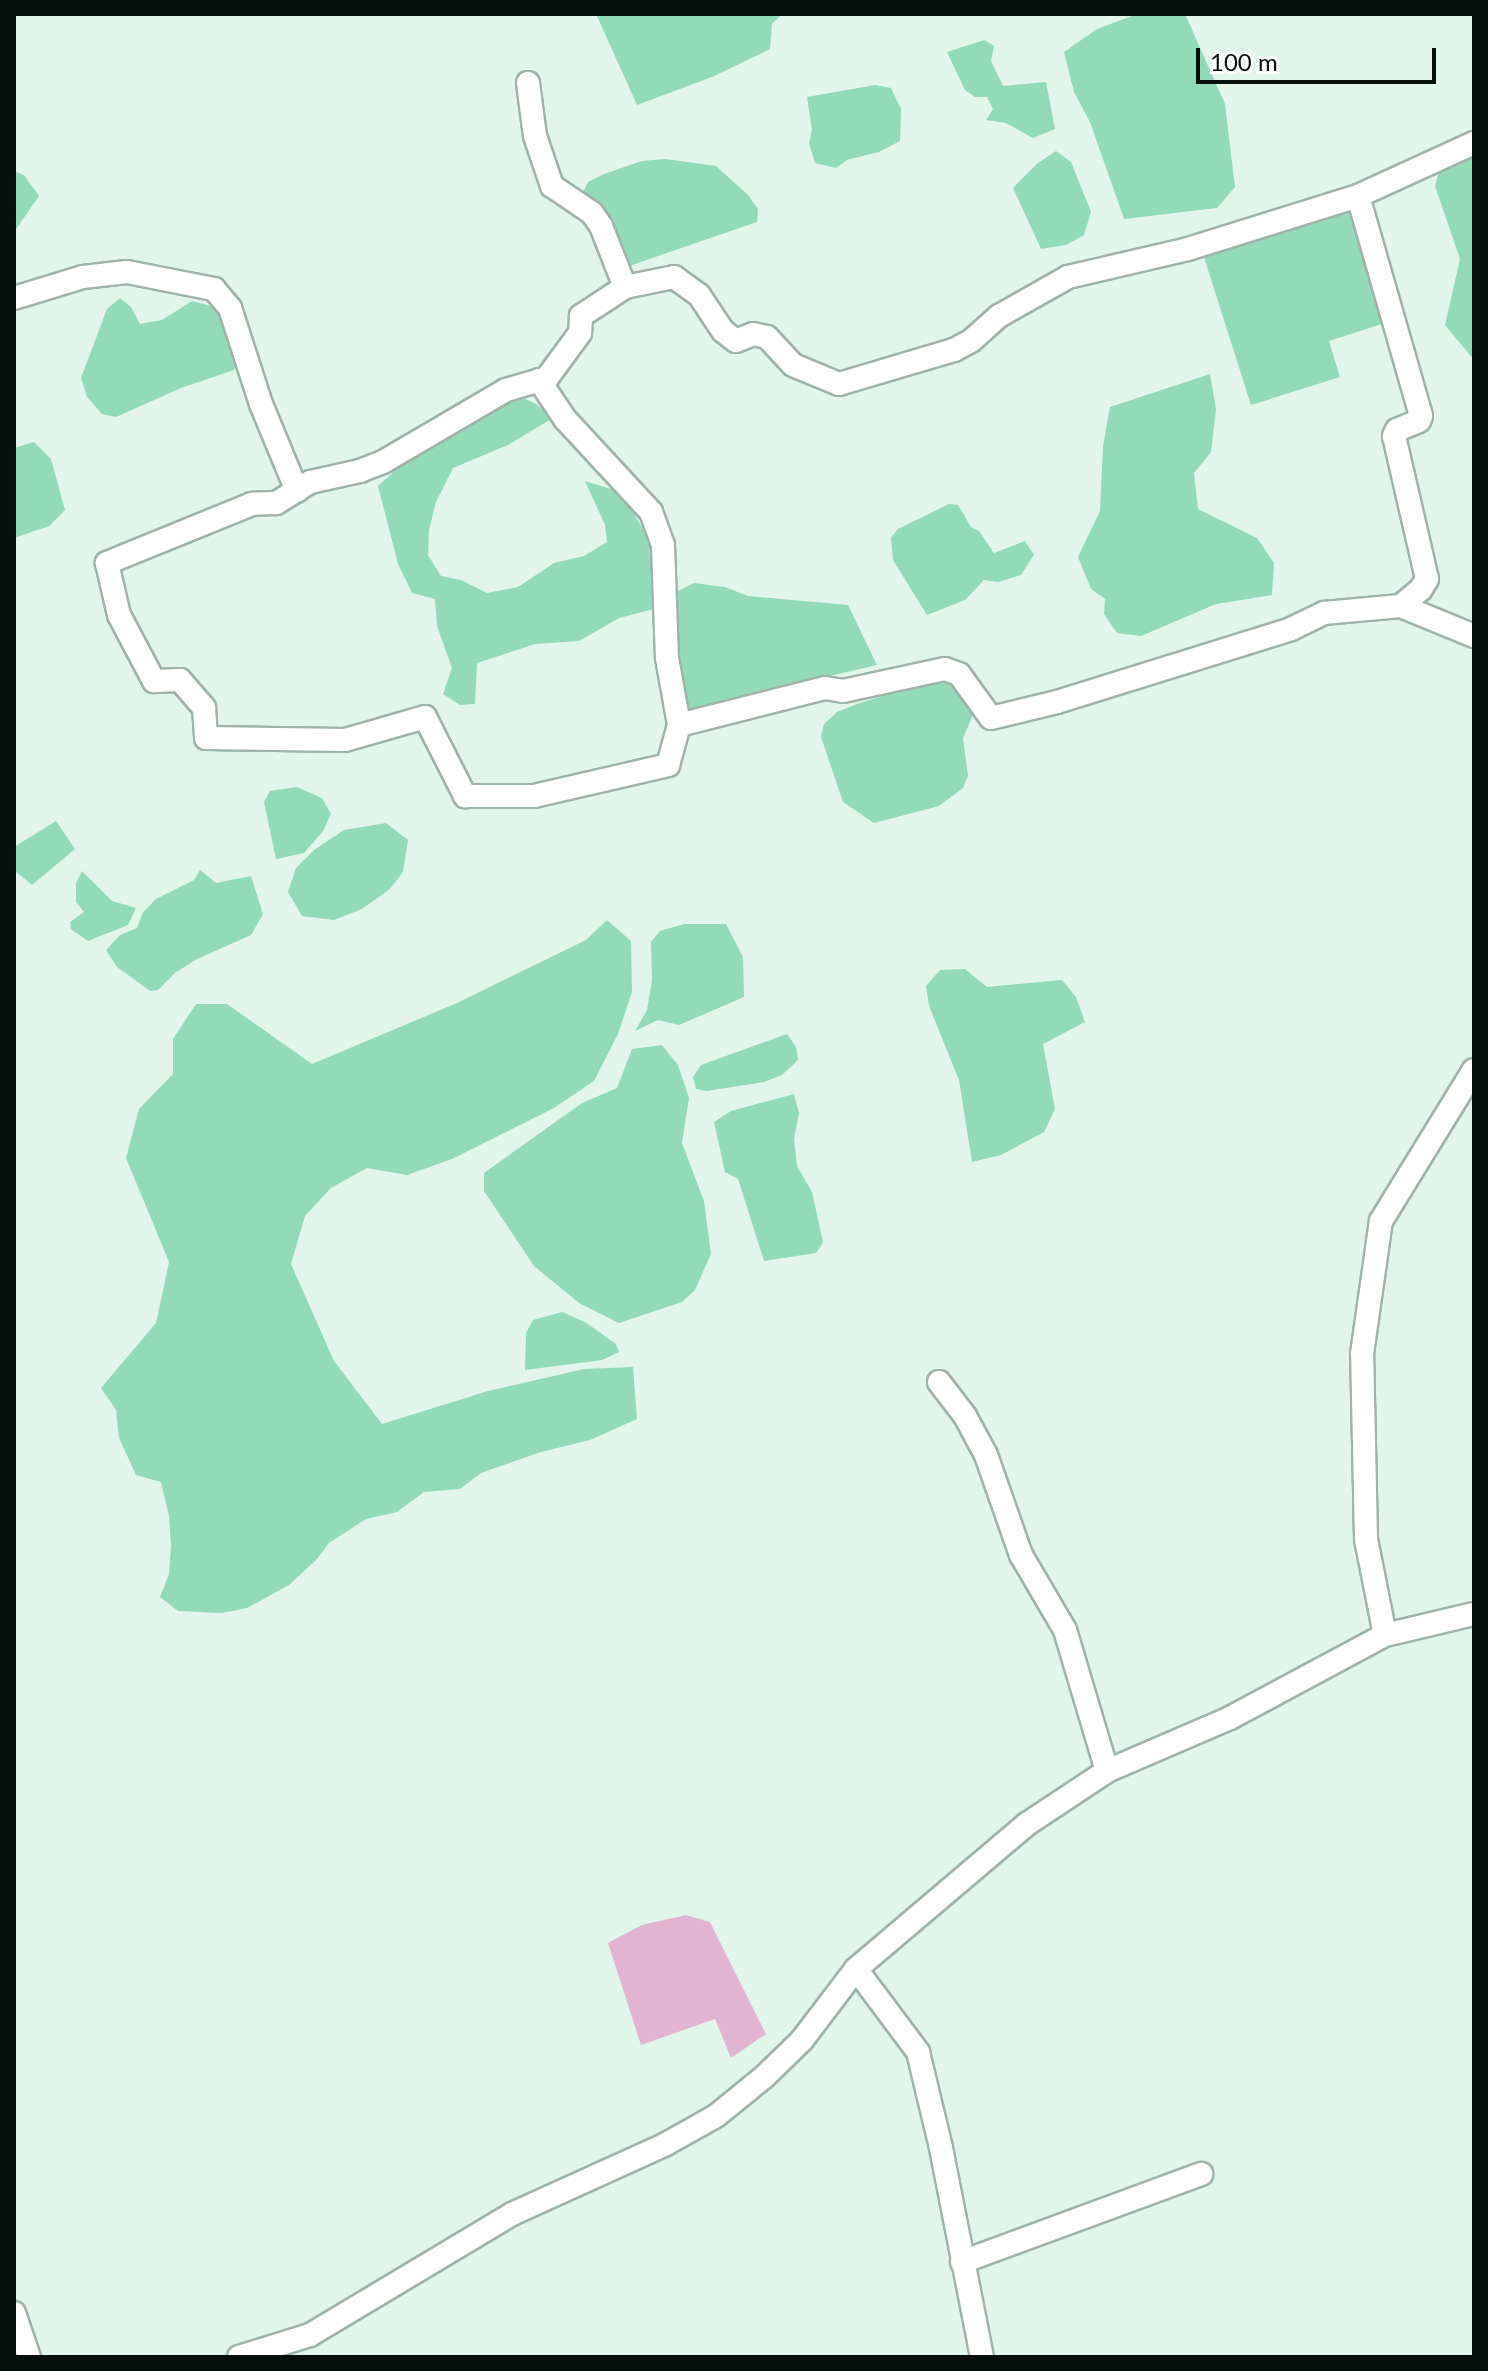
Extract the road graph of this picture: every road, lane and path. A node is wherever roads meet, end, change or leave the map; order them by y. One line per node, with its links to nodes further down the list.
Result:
1 (528, 83): 4 (street)
2 (1474, 143): 3 (street)
3 (1358, 196): 4 (street); 8 (street)
4 (625, 287): 6 (street)
5 (14, 298): 7 (street)
6 (539, 380): 7 (street); 10 (street)
7 (297, 491): 10 (street)
8 (1401, 606): 9 (street); 10 (street)
9 (1474, 636)
10 (679, 725)
11 (1474, 1070): 14 (street)
12 (939, 1382): 15 (street)
13 (1474, 1614): 14 (street)
14 (1385, 1635): 15 (street)
15 (1107, 1771): 16 (street)
16 (856, 1969): 18 (street); 21 (street)
17 (1201, 2174): 18 (street)
18 (962, 2262): 22 (street)
19 (14, 2313): 20 (street)
20 (29, 2357)
21 (239, 2357)
22 (982, 2357)

